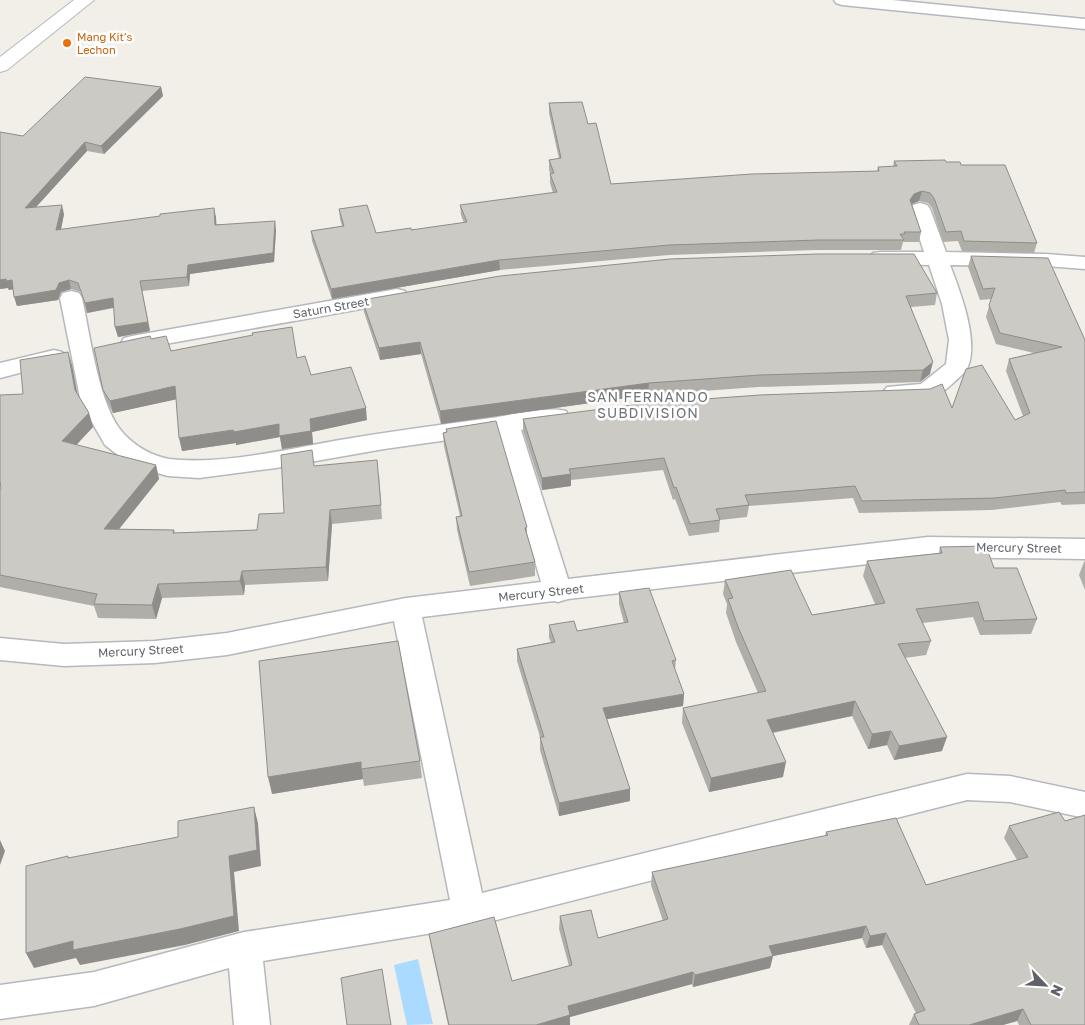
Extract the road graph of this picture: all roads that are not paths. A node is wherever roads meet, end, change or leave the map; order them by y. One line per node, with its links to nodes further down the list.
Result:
1 (85, 0): 4 (main road)
2 (842, 0): 3 (street)
3 (1085, 24)
4 (0, 66)
5 (920, 209): 7 (street)
6 (863, 258): 7 (street)
7 (938, 258): 8 (street); 13 (street)
8 (1085, 263)
9 (413, 294): 11 (street, Saturn Street)
10 (71, 298): 11 (street)
11 (100, 349): 12 (street, Saturn Street); 15 (street)
12 (0, 372)
13 (869, 394)
14 (575, 415): 15 (street)
15 (507, 423): 17 (street)
16 (1085, 549): 17 (street, Mercury Street)
17 (558, 592): 18 (street, Mercury Street)
18 (406, 608): 19 (street, Mercury Street); 21 (street)
19 (0, 649)
20 (1085, 805): 21 (street)
21 (469, 912): 22 (street)
22 (244, 948): 23 (street); 24 (street)
23 (0, 1002)
24 (252, 1025)

